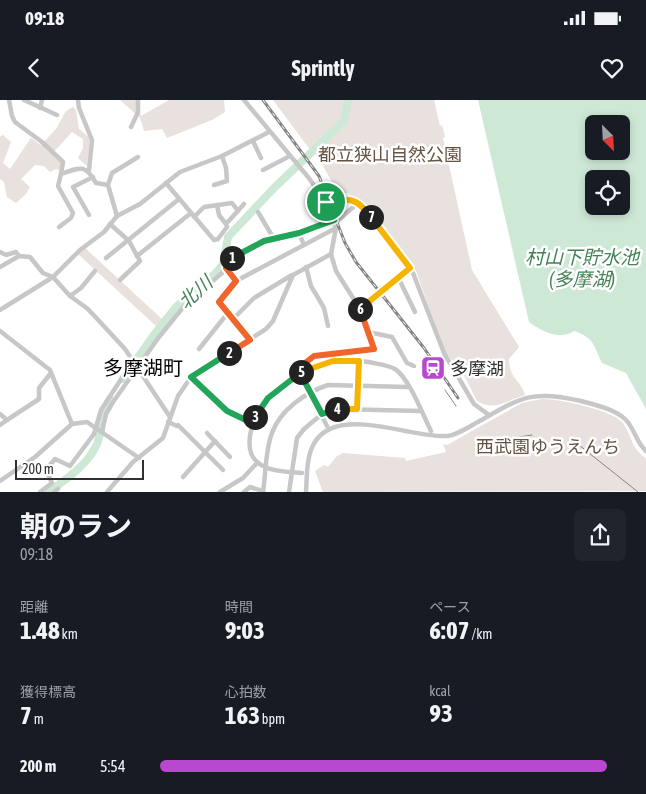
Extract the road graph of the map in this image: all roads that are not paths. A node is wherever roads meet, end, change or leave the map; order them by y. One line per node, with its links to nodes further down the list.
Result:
1 (10, 100): 18 (street)
2 (27, 100): 7 (street)
3 (42, 100): 7 (street)
4 (78, 100): 16 (street)
5 (138, 100): 9 (street)
6 (244, 100): 10 (street)
7 (40, 108): 8 (street)
8 (57, 115)
9 (131, 127)
10 (268, 132): 11 (street); 13 (street)
11 (252, 141): 12 (street); 15 (street)
12 (222, 156): 20 (street); 22 (street)
13 (290, 156): 17 (street); 24 (street)
14 (138, 157): 21 (street)
15 (261, 158)
16 (89, 170): 18 (street); 19 (street)
17 (263, 170)
18 (61, 174): 38 (street)
19 (93, 176): 21 (street); 31 (street)
20 (166, 183): 23 (street); 33 (street)
21 (108, 185): 33 (street)
22 (214, 185)
23 (179, 198): 32 (street); 40 (street)
24 (326, 202): 25 (street); 37 (street)
25 (359, 202): 37 (street); 51 (street)
26 (244, 204): 29 (street)
27 (217, 205): 29 (street); 32 (street); 36 (street)
28 (315, 207): 34 (street)
29 (238, 210): 36 (street)
30 (258, 212): 41 (street)
31 (89, 215)
32 (192, 215): 36 (street); 46 (street)
33 (117, 216): 35 (street)
34 (326, 223): 37 (street); 39 (street)
35 (110, 224): 40 (street); 55 (street)
36 (226, 224)
37 (335, 224): 42 (street); 44 (street)
38 (59, 227)
39 (299, 233): 41 (street); 42 (street)
40 (127, 239): 46 (street); 47 (street)
41 (274, 239): 50 (street)
42 (304, 245): 57 (street)
43 (0, 252): 45 (street)
44 (331, 254): 49 (street); 59 (street)
45 (19, 256): 48 (street); 55 (street)
46 (137, 256): 56 (street)
47 (106, 258)
48 (0, 267)
49 (306, 267): 53 (street); 64 (street)
50 (226, 268): 57 (street); 71 (street)
51 (410, 268): 54 (street); 83 (street)
52 (95, 271): 58 (street)
53 (293, 275): 63 (street); 67 (street)
54 (398, 277): 59 (street); 61 (street)
55 (52, 278): 58 (street); 60 (street)
56 (120, 280)
57 (236, 281): 62 (street)
58 (70, 296): 69 (street)
59 (360, 309): 66 (street)
60 (0, 310)
61 (415, 312)
62 (227, 314): 63 (street); 68 (street)
63 (233, 319): 67 (street)
64 (328, 326)
65 (0, 331): 73 (street)
66 (368, 332): 72 (street); 74 (street)
67 (250, 340): 75 (street)
68 (199, 348)
69 (133, 361): 71 (street); 91 (street)
70 (359, 361): 74 (street); 76 (street); 77 (street)
71 (137, 366): 84 (street); 91 (street)
72 (414, 366)
73 (51, 373): 85 (street); 88 (street)
74 (300, 373): 78 (street); 87 (street)
75 (191, 377): 84 (street); 87 (street)
76 (359, 385): 77 (street); 78 (street); 79 (street)
77 (408, 387): 80 (street)
78 (310, 392): 82 (street); 100 (street)
79 (357, 409): 80 (street); 82 (street)
80 (421, 411): 92 (street)
81 (0, 414): 85 (street)
82 (322, 414): 90 (street); 102 (street)
83 (489, 415): 96 (street); 112 (street)
84 (170, 417): 86 (street)
85 (7, 420): 89 (street)
86 (168, 422): 95 (street); 98 (street)
87 (252, 423): 99 (street)
88 (72, 424): 91 (street); 105 (street)
89 (0, 425)
90 (328, 426)
91 (99, 430): 98 (street); 107 (street)
92 (431, 431)
93 (207, 434): 94 (street)
94 (215, 441): 95 (street); 97 (street)
95 (206, 451): 101 (street); 104 (street)
96 (646, 451)
97 (230, 457)
98 (139, 458): 108 (street)
99 (257, 463): 100 (street); 109 (street)
100 (266, 468): 102 (street); 106 (street)
101 (223, 470)
102 (291, 472): 103 (street); 111 (street)
103 (302, 473)
104 (183, 477)
105 (0, 482)
106 (263, 491): 110 (street)
107 (40, 492)
108 (107, 492)
109 (220, 492)
110 (244, 492)
111 (289, 492)
112 (306, 492)

